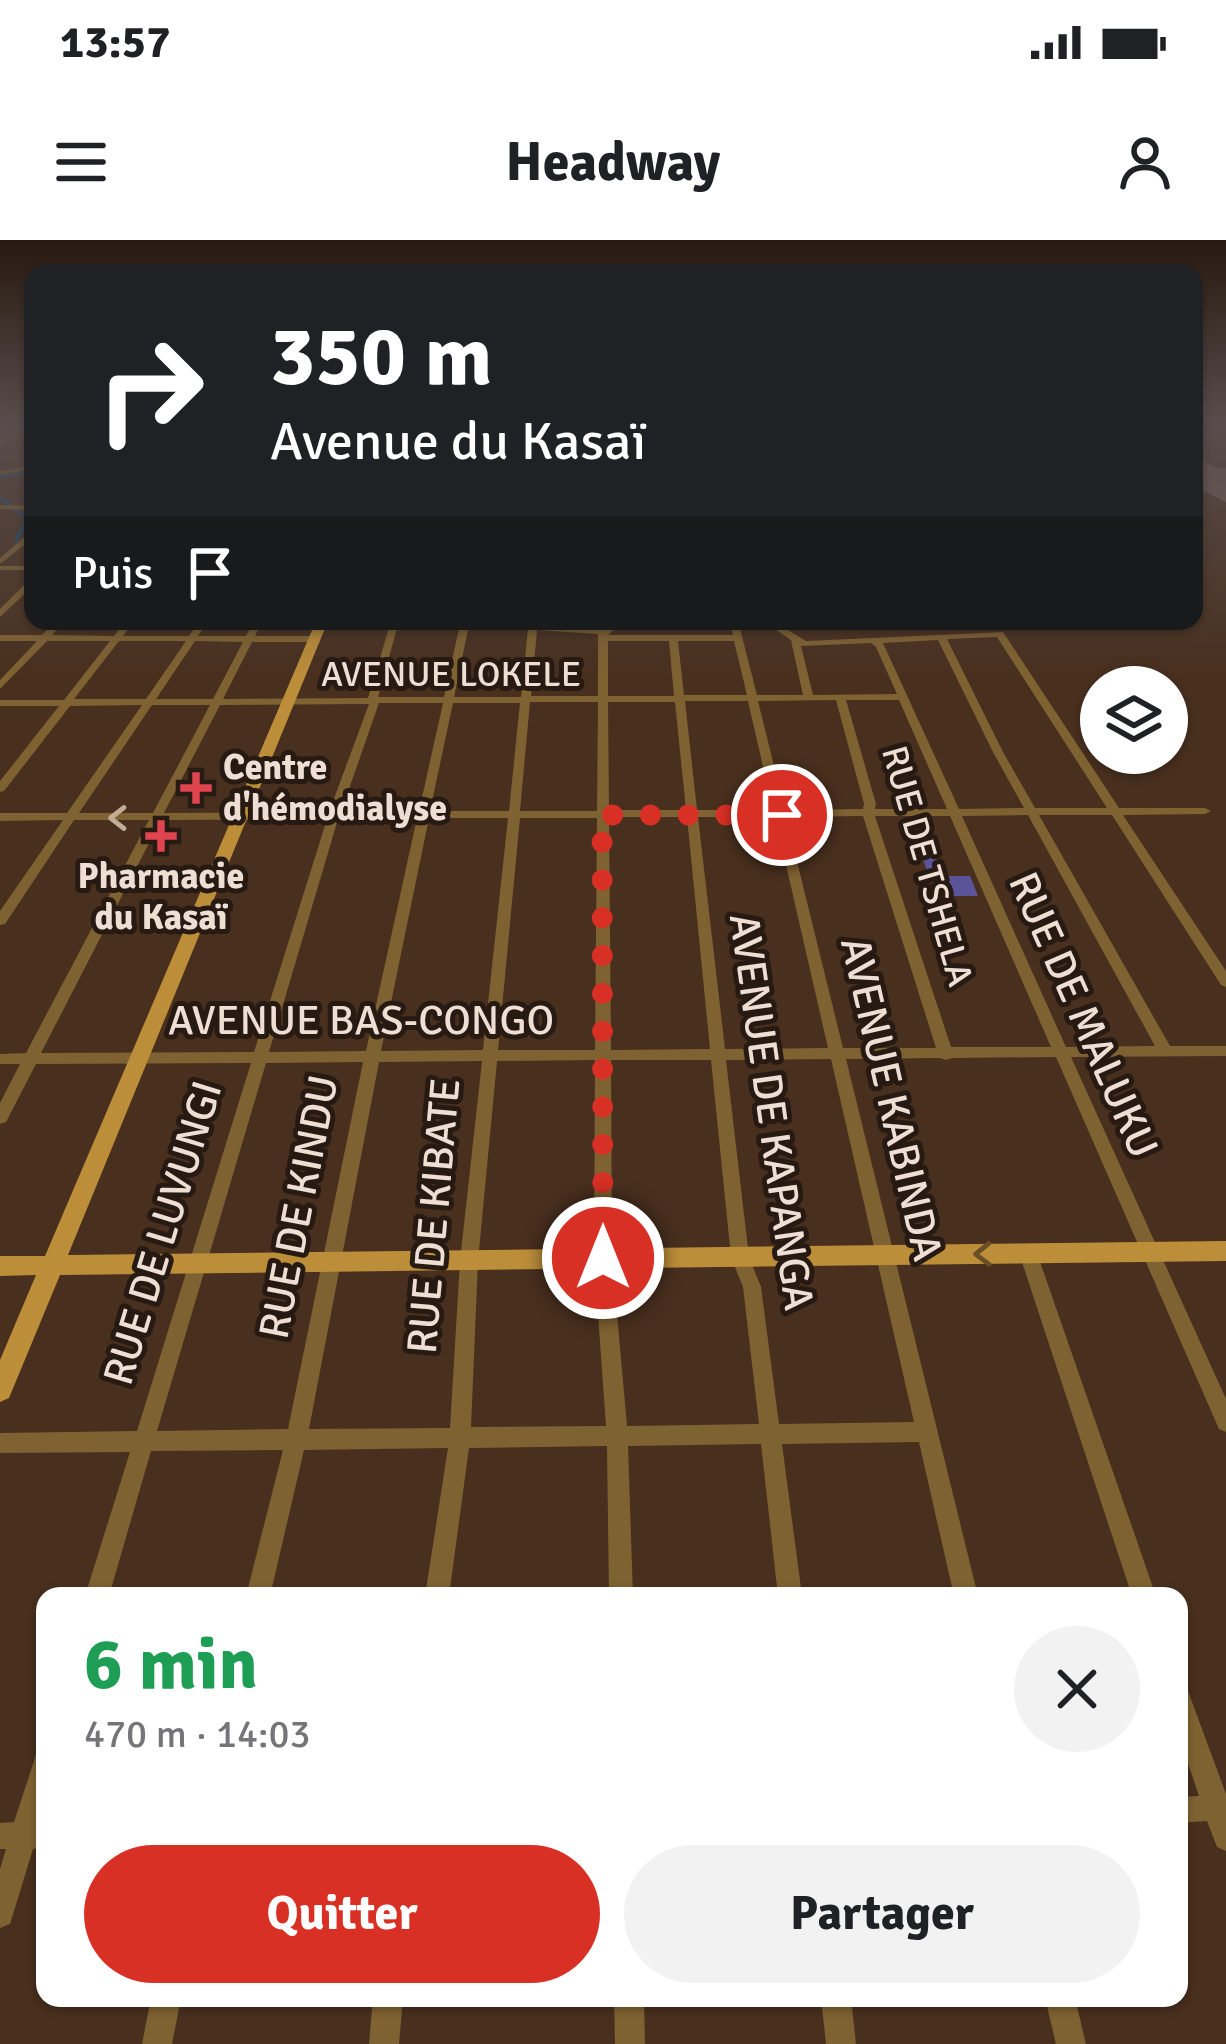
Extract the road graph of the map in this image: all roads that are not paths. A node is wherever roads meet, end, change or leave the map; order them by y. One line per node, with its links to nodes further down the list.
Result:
1 (19, 510): 2 (street)
2 (8, 519)
3 (24, 542): 4 (street)
4 (0, 565)
5 (24, 590): 6 (street)
6 (0, 614)
7 (52, 630): 22 (street)
8 (123, 630): 23 (street)
9 (199, 630): 24 (street)
10 (253, 630): 25 (street)
11 (318, 630): 25 (street); 39 (main road)
12 (392, 630): 38 (street, RUE DE LUVUNGI)
13 (464, 630): 33 (street, RUE DE KINDU)
14 (533, 630): 36 (street, RUE DE KIBATE)
15 (559, 630): 19 (street)
16 (609, 630): 19 (street)
17 (736, 630): 26 (street); 35 (street, AVENUE KABINDA)
18 (780, 630): 27 (street)
19 (603, 635): 26 (street); 37 (street)
20 (941, 636): 28 (street); 46 (street); 47 (street)
21 (0, 638): 22 (street)
22 (44, 638): 23 (street); 29 (street)
23 (116, 638): 24 (street); 41 (street)
24 (194, 638): 25 (street); 42 (street)
25 (248, 638): 43 (street)
26 (674, 638): 34 (street, AVENUE DE KAPANGA)
27 (795, 640): 28 (street); 31 (street)
28 (872, 640): 30 (street, RUE DE MALUKU)
29 (0, 686)
30 (903, 697): 32 (street, AVENUE LOKELE); 49 (street, RUE DE MALUKU)
31 (809, 698): 32 (street, AVENUE LOKELE); 35 (street, AVENUE LOKELE)
32 (840, 698): 48 (street, RUE DE TSHELA)
33 (449, 699): 36 (street, AVENUE LOKELE); 38 (street, AVENUE LOKELE); 55 (street, RUE DE KINDU)
34 (679, 699): 35 (street, AVENUE LOKELE); 37 (street, AVENUE LOKELE); 51 (street, AVENUE DE KAPANGA)
35 (755, 699): 52 (street, AVENUE KABINDA)
36 (526, 700): 37 (street, AVENUE LOKELE); 53 (street, RUE DE KIBATE)
37 (601, 700): 50 (street)
38 (375, 701): 39 (street, AVENUE LOKELE); 54 (street, RUE DE LUVUNGI)
39 (286, 702): 43 (street, AVENUE LOKELE); 58 (main road)
40 (0, 703): 41 (street, AVENUE LOKELE)
41 (67, 703): 42 (street, AVENUE LOKELE); 44 (street)
42 (148, 703): 43 (street, AVENUE LOKELE); 57 (street)
43 (215, 703): 59 (street)
44 (0, 789)
45 (1205, 811): 46 (street)
46 (1118, 812): 47 (street); 61 (street)
47 (1033, 813): 49 (street); 63 (street)
48 (868, 814): 49 (street); 52 (street); 67 (street, RUE DE TSHELA)
49 (952, 814): 64 (street, RUE DE MALUKU)
50 (602, 815): 51 (street); 53 (street); 69 (street)
51 (691, 815): 52 (street); 65 (street, AVENUE DE KAPANGA)
52 (782, 815): 66 (street, AVENUE KABINDA)
53 (515, 816): 55 (street); 68 (street, RUE DE KIBATE)
54 (333, 817): 55 (street); 58 (street); 71 (street, RUE DE LUVUNGI)
55 (422, 817): 72 (street, RUE DE KINDU)
56 (0, 818): 57 (street)
57 (69, 818): 59 (street, one-way to 57); 60 (street)
58 (238, 818): 59 (street); 70 (main road)
59 (157, 819): 73 (street)
60 (0, 921)
61 (1226, 982)
62 (1226, 1051): 63 (street, AVENUE BAS-CONGO)
63 (1166, 1052): 64 (street, AVENUE BAS-CONGO)
64 (1063, 1053): 67 (street, AVENUE BAS-CONGO); 76 (street, RUE DE MALUKU)
65 (717, 1054): 66 (street, AVENUE BAS-CONGO); 69 (street, AVENUE BAS-CONGO); 80 (street, AVENUE DE KAPANGA)
66 (834, 1054): 67 (street, AVENUE BAS-CONGO); 79 (street, AVENUE KABINDA)
67 (946, 1054)
68 (489, 1056): 69 (street, AVENUE BAS-CONGO); 72 (street, AVENUE BAS-CONGO); 83 (street, RUE DE KIBATE)
69 (602, 1056): 81 (street)
70 (141, 1057): 71 (street, AVENUE BAS-CONGO); 73 (street, AVENUE BAS-CONGO); 85 (main road)
71 (260, 1057): 72 (street, AVENUE BAS-CONGO); 84 (street, RUE DE LUVUNGI)
72 (372, 1057): 82 (street, RUE DE KINDU)
73 (33, 1058): 74 (street, AVENUE BAS-CONGO); 75 (street)
74 (0, 1059)
75 (0, 1118)
76 (1148, 1251): 77 (main road); 78 (main road); 88 (street, RUE DE MALUKU)
77 (1226, 1251)
78 (1028, 1253): 79 (main road, one-way to 79); 102 (street)
79 (884, 1256): 80 (main road); 89 (street, AVENUE KABINDA)
80 (740, 1257): 81 (main road); 90 (street, AVENUE DE KAPANGA)
81 (603, 1258): 83 (main road); 92 (street)
82 (330, 1261): 83 (main road); 84 (main road); 91 (street, RUE DE KINDU)
83 (469, 1261): 93 (street, RUE DE KIBATE)
84 (201, 1263): 85 (main road); 94 (street, RUE DE LUVUNGI)
85 (49, 1265): 86 (main road); 87 (main road)
86 (0, 1266)
87 (0, 1390)
88 (1226, 1422)
89 (927, 1432): 90 (street); 101 (street, AVENUE KABINDA)
90 (772, 1433): 92 (street); 100 (street, AVENUE DE KAPANGA)
91 (298, 1436): 93 (street); 94 (street); 97 (street, RUE DE KINDU)
92 (617, 1436): 93 (street); 99 (street)
93 (460, 1437): 98 (street, RUE DE KIBATE)
94 (145, 1439): 95 (street); 96 (street, RUE DE LUVUNGI)
95 (0, 1443)
96 (100, 1587)
97 (260, 1587)
98 (438, 1587)
99 (621, 1587)
100 (789, 1587)
101 (963, 1587)
102 (1141, 1587)
103 (1188, 1723): 105 (street)
104 (36, 1793): 107 (street)
105 (1221, 1807): 106 (street); 108 (street)
106 (1188, 1809)
107 (23, 1836): 109 (street)
108 (1226, 1838)
109 (0, 1914)
110 (164, 2007): 115 (street)
111 (387, 2007): 116 (street)
112 (629, 2007): 117 (street)
113 (837, 2007): 118 (street)
114 (1062, 2007): 119 (street)
115 (157, 2044)
116 (384, 2044)
117 (630, 2044)
118 (842, 2044)
119 (1071, 2044)

